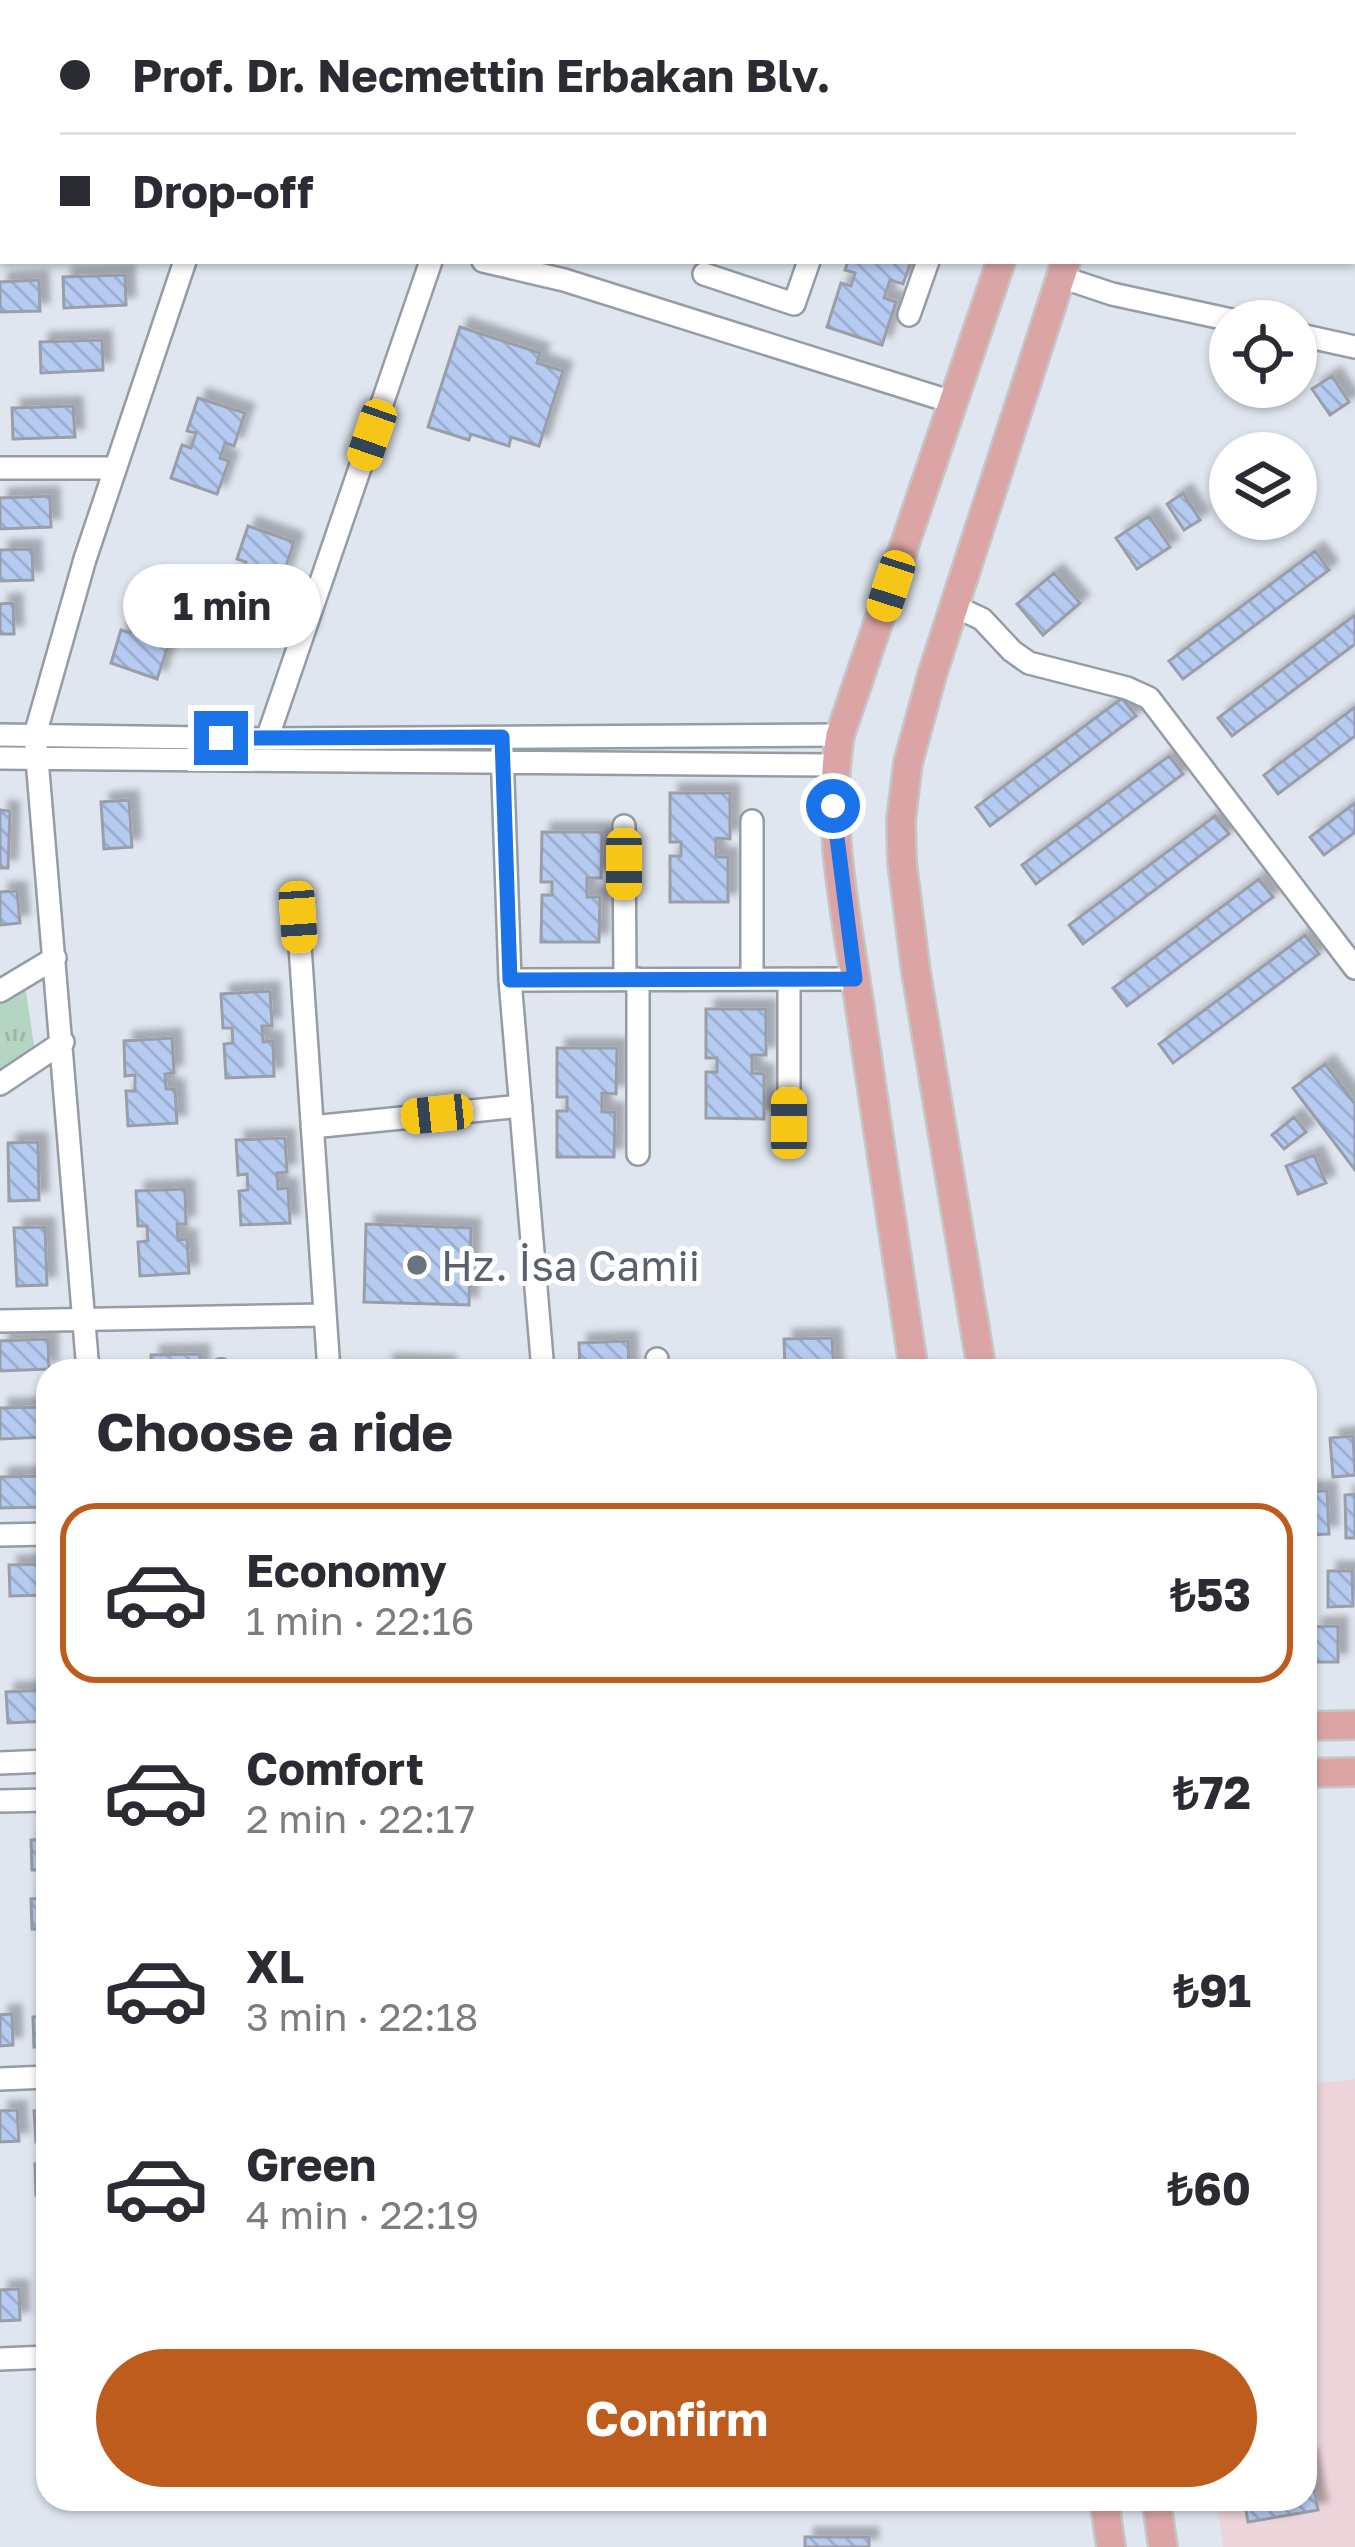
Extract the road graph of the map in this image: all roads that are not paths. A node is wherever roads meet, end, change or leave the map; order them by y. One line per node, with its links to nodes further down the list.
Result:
1 (184, 264): 16 (street)
2 (430, 264): 21 (street)
3 (510, 264): 8 (street)
4 (808, 264): 9 (street)
5 (927, 264): 10 (street)
6 (1000, 264): 14 (main road)
7 (1064, 269): 11 (street); 17 (main road)
8 (567, 270): 14 (street)
9 (704, 274)
10 (909, 315)
11 (1209, 315)
12 (1317, 338): 13 (street)
13 (1355, 346)
14 (952, 402): 19 (main road)
15 (0, 468): 16 (street)
16 (114, 468): 22 (street)
17 (954, 606): 30 (street); 50 (main road)
18 (0, 735): 22 (street)
19 (840, 735): 20 (street); 25 (main road)
20 (502, 737): 21 (street); 24 (street)
21 (267, 739): 22 (street)
22 (35, 747): 23 (street); 24 (street); 29 (street)
23 (0, 758)
24 (502, 762): 25 (street); 35 (street)
25 (835, 764): 34 (main road)
26 (752, 821): 32 (street)
27 (624, 826): 31 (street)
28 (298, 917): 41 (street)
29 (55, 958): 36 (street); 37 (street)
30 (1355, 968)
31 (632, 979): 32 (street); 35 (street); 42 (street)
32 (752, 979): 33 (street)
33 (789, 979): 34 (street); 40 (street)
34 (855, 979): 49 (main road)
35 (510, 980): 39 (street)
36 (0, 991)
37 (63, 1042): 38 (street); 44 (street)
38 (0, 1084)
39 (521, 1106): 41 (street); 48 (street)
40 (789, 1123)
41 (312, 1127): 43 (street)
42 (638, 1154)
43 (325, 1315): 44 (street); 47 (street)
44 (83, 1318): 45 (street); 46 (street)
45 (0, 1321)
46 (87, 1359)
47 (328, 1359)
48 (542, 1359)
49 (912, 1359)
50 (980, 1359)
51 (36, 1534): 52 (street)
52 (0, 1535)
53 (1355, 1725): 54 (main road)
54 (1317, 1726)
55 (36, 1762): 56 (street)
56 (0, 1763)
57 (1355, 1772): 58 (main road)
58 (1317, 1773)
59 (36, 1800): 60 (street)
60 (0, 1801)
61 (36, 2078): 62 (street)
62 (0, 2079)
63 (36, 2358): 64 (street)
64 (0, 2359)
65 (1106, 2511): 67 (main road)
66 (1158, 2511): 68 (main road)
67 (1112, 2547)
68 (1163, 2547)

